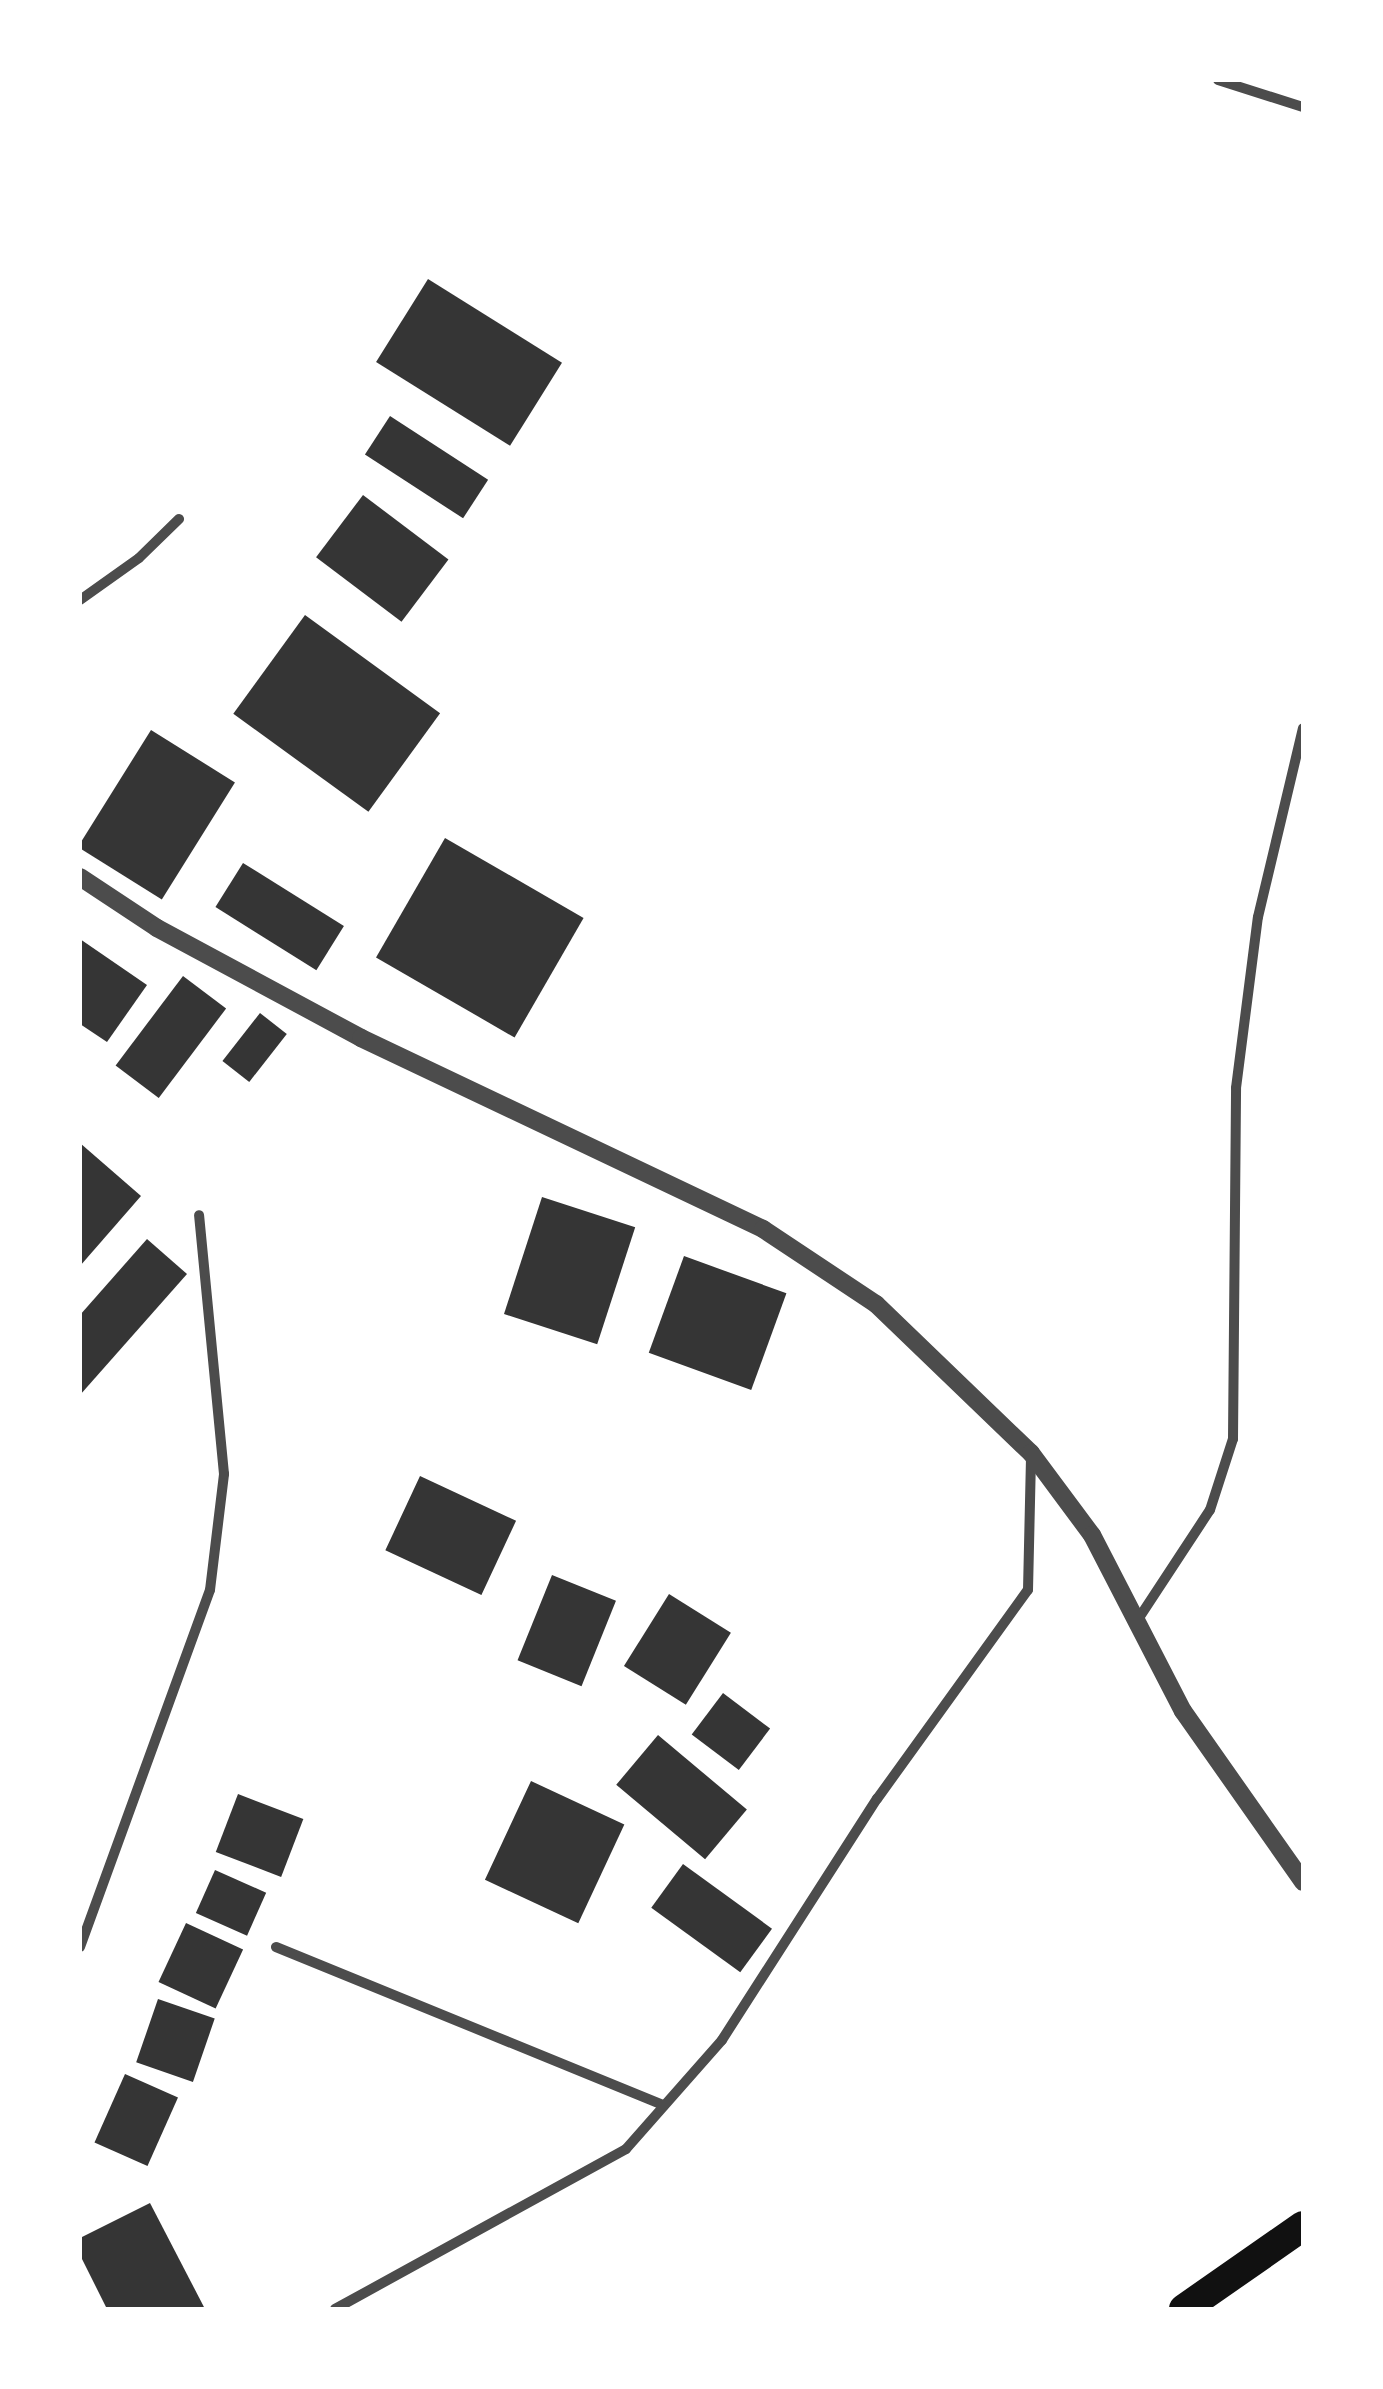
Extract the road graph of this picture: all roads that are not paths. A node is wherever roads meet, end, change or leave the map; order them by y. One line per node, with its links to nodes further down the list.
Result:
1 (1218, 80): 2 (street)
2 (1303, 107)
3 (179, 519): 4 (street)
4 (80, 600)
5 (1303, 728): 9 (street)
6 (80, 876): 8 (street)
7 (199, 1215): 11 (street)
8 (1031, 1453): 9 (street); 13 (street)
9 (1134, 1625): 10 (street)
10 (1303, 1882)
11 (80, 1947)
12 (276, 1947): 13 (street)
13 (664, 2105): 15 (street)
14 (1303, 2226): 16 (highway)
15 (335, 2309)
16 (1184, 2309)

